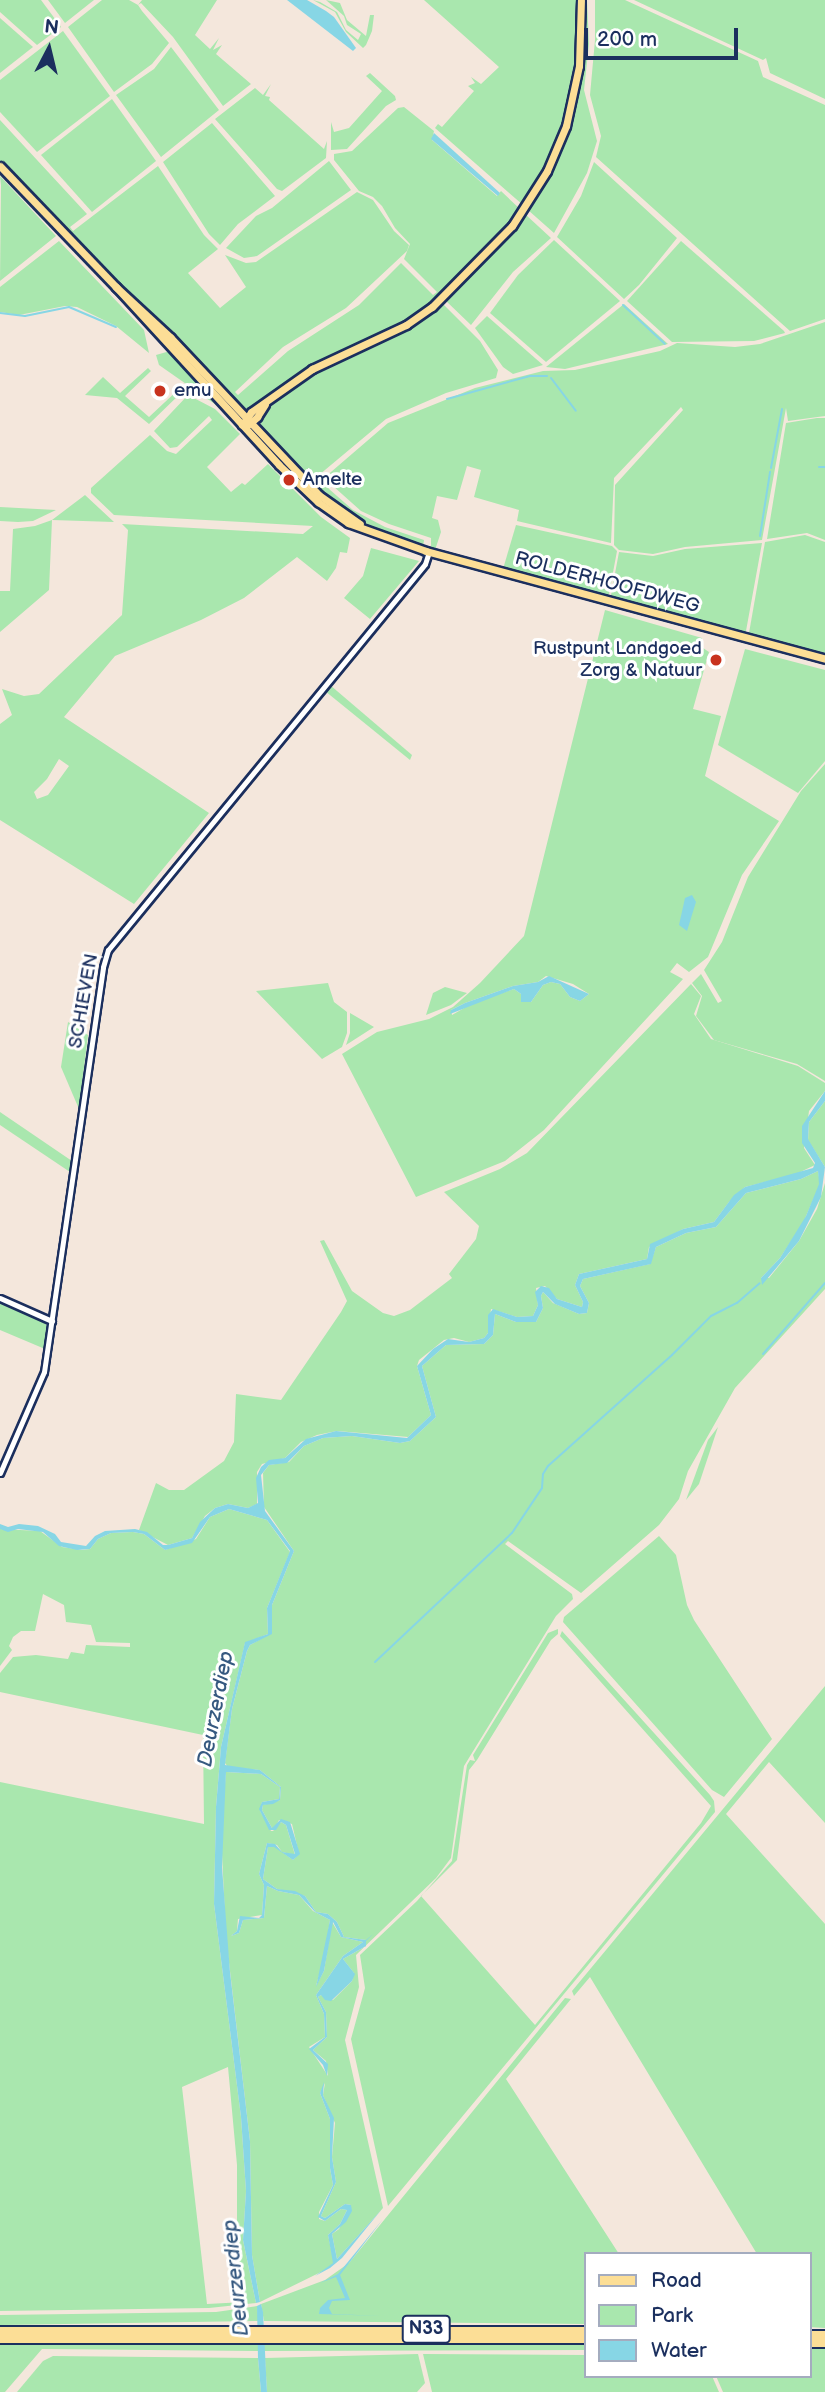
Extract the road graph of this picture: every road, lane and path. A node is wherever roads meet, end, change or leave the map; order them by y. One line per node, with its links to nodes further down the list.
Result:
1 (579, 0): 3 (main road)
2 (0, 166): 4 (main road, ROLDERHOOFDWEG)
3 (265, 403): 4 (main road); 5 (main road)
4 (243, 421): 5 (main road, ROLDERHOOFDWEG); 6 (main road, ROLDERHOOFDWEG)
5 (251, 424): 6 (main road, ROLDERHOOFDWEG)
6 (381, 537): 7 (main road, ROLDERHOOFDWEG)
7 (429, 552): 8 (main road, ROLDERHOOFDWEG); 10 (street, SCHIEVEN)
8 (825, 659)
9 (0, 1298): 10 (street)
10 (52, 1321): 11 (street, SCHIEVEN)
11 (0, 1472)
12 (0, 2331): 14 (highway, N33)
13 (584, 2331): 15 (highway, N33)
14 (257, 2333): 15 (highway, N33); 16 (highway, N33)
15 (267, 2333): 17 (highway, N33)
16 (0, 2339)
17 (584, 2339)

